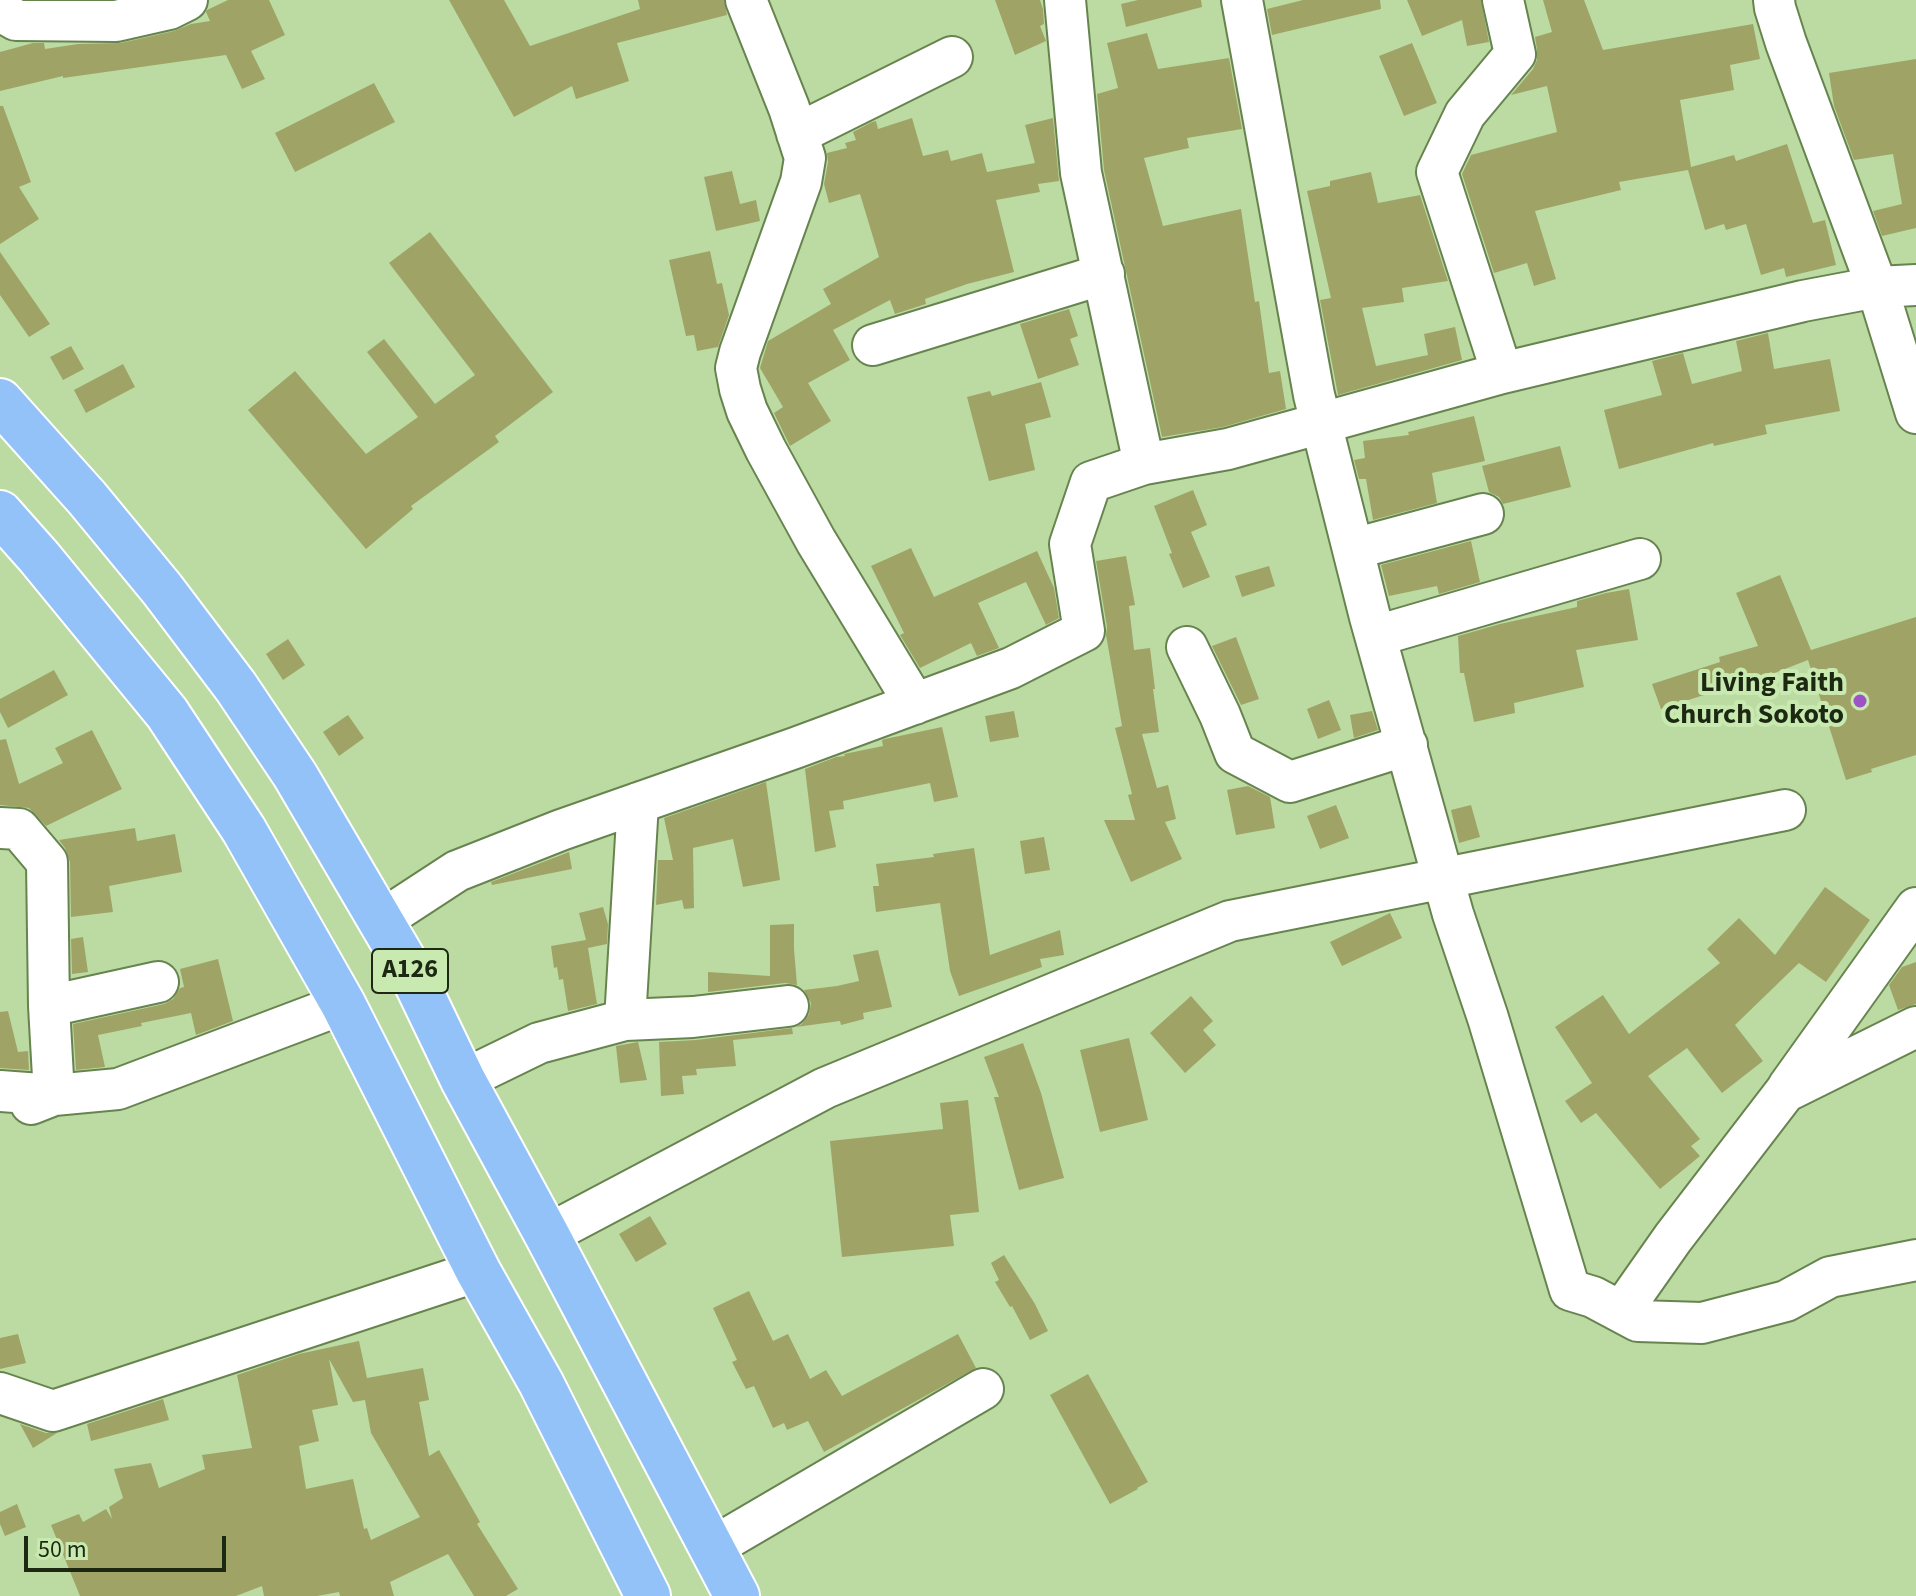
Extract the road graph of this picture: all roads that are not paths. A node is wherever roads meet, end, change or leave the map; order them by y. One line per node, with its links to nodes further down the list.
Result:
1 (187, 0): 7 (street)
2 (746, 0): 9 (street)
3 (1065, 0): 10 (street)
4 (1242, 0): 16 (street)
5 (1503, 0): 13 (street)
6 (1774, 0): 11 (street)
7 (0, 11)
8 (952, 57): 9 (street)
9 (797, 134): 24 (street)
10 (1104, 274): 12 (street); 17 (street)
11 (1897, 286): 13 (street); 15 (street)
12 (873, 345)
13 (1502, 373): 16 (street)
14 (0, 401): 31 (highway, A126)
15 (1916, 413)
16 (1321, 422): 17 (street); 20 (street)
17 (1144, 464): 24 (street)
18 (0, 513): 33 (highway, A126)
19 (1483, 514): 20 (street)
20 (1353, 549): 22 (street)
21 (1640, 559): 22 (street)
22 (1376, 636): 25 (street)
23 (1187, 647): 25 (street)
24 (915, 704): 26 (street)
25 (1407, 745): 29 (street)
26 (638, 803): 31 (street); 36 (street)
27 (1785, 810): 29 (street)
28 (0, 828): 34 (street)
29 (1444, 879): 43 (street); 46 (street)
30 (1916, 908): 40 (street)
31 (382, 920): 38 (highway, A126)
32 (158, 982): 34 (street)
33 (343, 1004): 41 (street); 45 (highway, A126)
34 (49, 1006): 41 (street)
35 (788, 1006): 36 (street)
36 (625, 1020): 38 (street)
37 (1916, 1027): 40 (street)
38 (463, 1080): 43 (highway, A126)
39 (0, 1091): 41 (street)
40 (1785, 1092): 46 (street)
41 (54, 1095): 42 (street)
42 (0, 1117)
43 (547, 1235): 49 (highway, A126)
44 (1916, 1260): 46 (street)
45 (478, 1271): 48 (street); 50 (highway, A126)
46 (1621, 1312)
47 (983, 1389): 49 (street)
48 (0, 1393)
49 (713, 1547): 51 (highway, A126)
50 (648, 1596)
51 (737, 1596)

